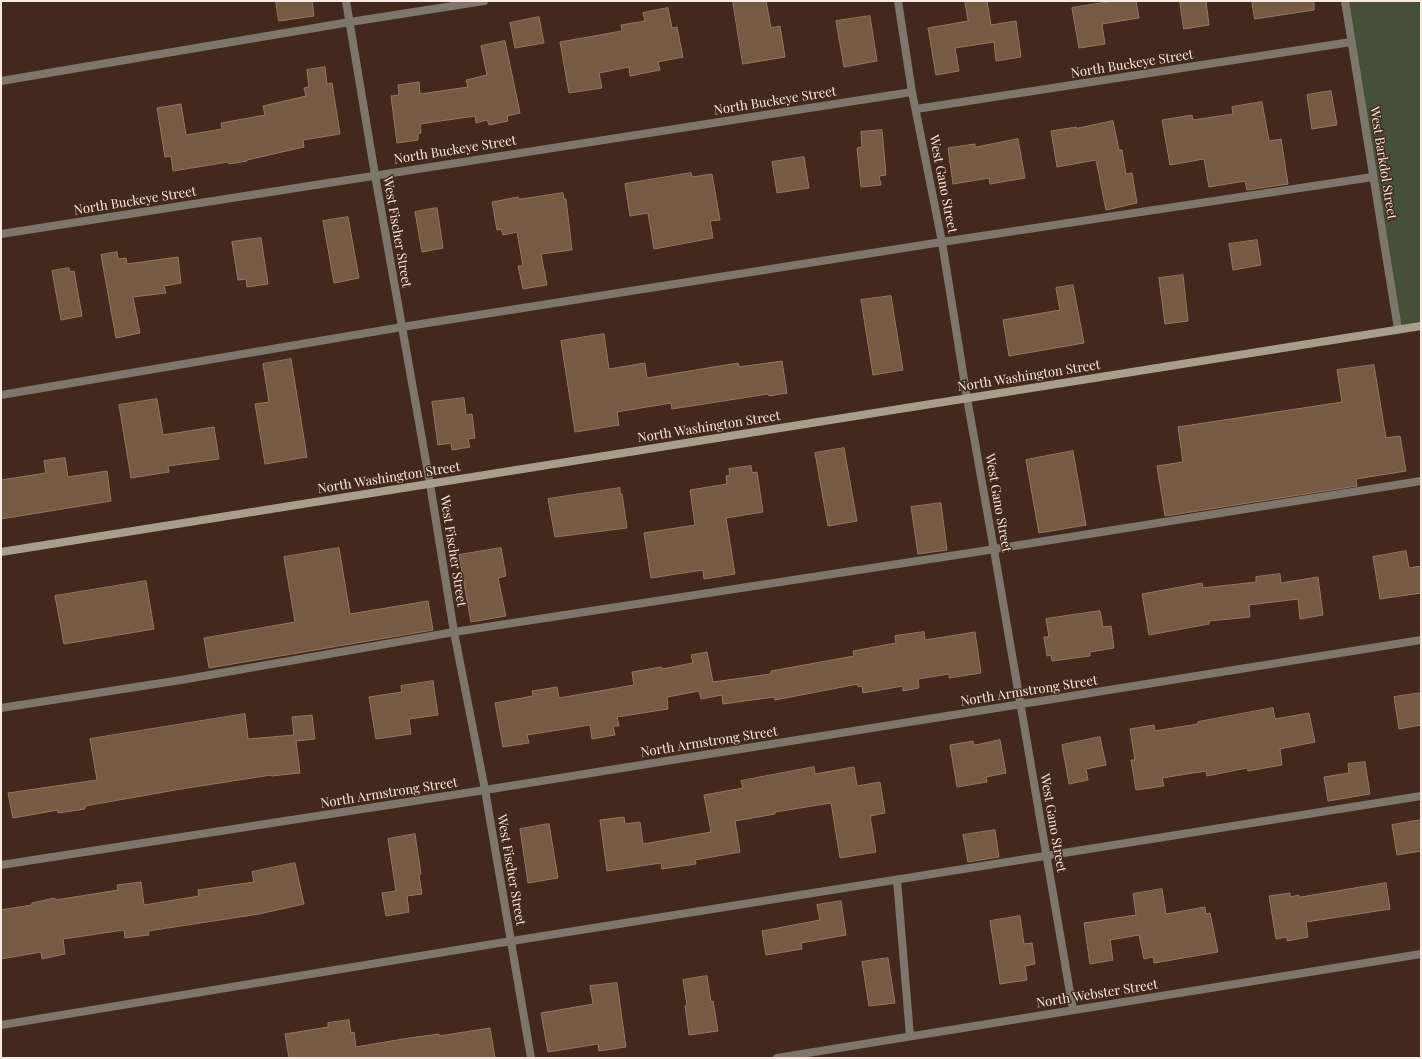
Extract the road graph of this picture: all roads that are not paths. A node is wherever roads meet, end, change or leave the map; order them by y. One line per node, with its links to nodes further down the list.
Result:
1 (346, 1): 5 (street, West Fischer Street)
2 (484, 1): 5 (street)
3 (898, 1): 8 (street, West Gano Street)
4 (1345, 1): 6 (street, West Barkdol Street)
5 (350, 22): 7 (street); 10 (street, West Fischer Street)
6 (1351, 42): 9 (street, North Buckeye Street); 11 (street, West Barkdol Street)
7 (1, 81)
8 (912, 92): 9 (street, West Gano Street); 10 (street, North Buckeye Street)
9 (916, 109): 13 (street, West Gano Street)
10 (375, 175): 12 (street, North Buckeye Street); 15 (street, West Fischer Street)
11 (1373, 177): 13 (street); 16 (street, West Barkdol Street)
12 (1, 234)
13 (942, 242): 15 (street); 18 (street, West Gano Street)
14 (1421, 326): 16 (main road, North Washington Street)
15 (402, 327): 17 (street); 20 (street, West Fischer Street)
16 (1398, 329): 18 (main road, North Washington Street)
17 (1, 395)
18 (967, 398): 20 (main road, North Washington Street); 21 (street, West Gano Street)
19 (1421, 481): 21 (street)
20 (430, 484): 22 (main road, North Washington Street); 23 (street, West Fischer Street)
21 (994, 550): 23 (street); 25 (street, West Gano Street)
22 (1, 552)
23 (454, 632): 26 (street); 27 (street, West Fischer Street)
24 (1421, 640): 25 (street, North Armstrong Street)
25 (1021, 704): 27 (street, North Armstrong Street); 29 (street, West Gano Street)
26 (1, 708)
27 (485, 790): 30 (street, North Armstrong Street); 32 (street, West Fischer Street)
28 (1421, 796): 29 (street)
29 (1047, 856): 31 (street); 34 (street, West Gano Street)
30 (1, 865)
31 (896, 880): 32 (street); 36 (street)
32 (510, 941): 35 (street); 37 (street, West Fischer Street)
33 (1421, 954): 34 (street, North Webster Street)
34 (1073, 1010): 36 (street, North Webster Street)
35 (1, 1025)
36 (910, 1036): 38 (street, North Webster Street)
37 (531, 1058)
38 (777, 1058)

